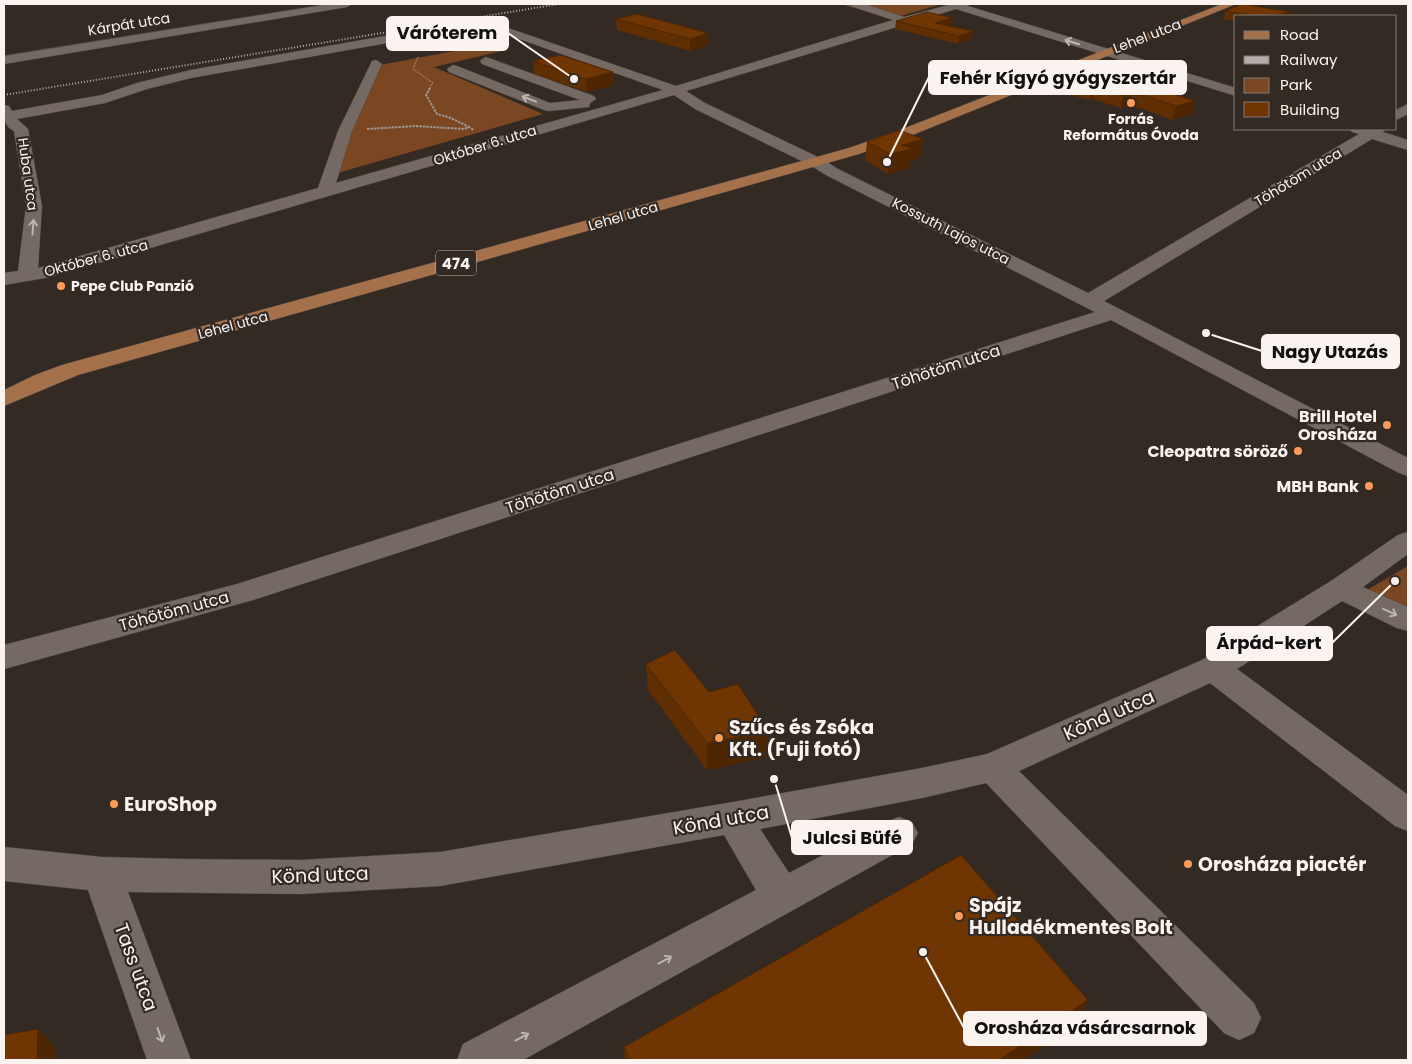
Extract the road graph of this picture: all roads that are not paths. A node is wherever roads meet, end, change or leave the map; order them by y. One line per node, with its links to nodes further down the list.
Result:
1 (348, 4): 10 (street, Kárpát utca)
2 (855, 4): 5 (street)
3 (1230, 4): 8 (main road, Lehel utca / 474)
4 (960, 5): 5 (street, Október 6. utca); 8 (street, one-way to 4)
5 (904, 20): 13 (street, Október 6. utca)
6 (549, 46): 7 (street); 13 (street, Kossuth Lajos utca); 19 (street, Kossuth Lajos utca)
7 (531, 50)
8 (1106, 52): 14 (street); 22 (main road, Lehel utca / 474)
9 (504, 57): 11 (street)
10 (4, 60)
11 (486, 61): 15 (street); 15 (street, one-way to 11)
12 (376, 64): 23 (street)
13 (676, 90): 16 (street, Október 6. utca); 22 (street, Kossuth Lajos utca)
14 (1234, 91)
15 (599, 103): 16 (street)
16 (623, 104): 23 (street, Október 6. utca)
17 (1408, 108): 18 (street)
18 (1397, 115)
19 (9, 120): 24 (street, Huba utca, one-way to 19)
20 (1369, 130): 21 (street); 26 (street, Töhötöm utca)
21 (1408, 145)
22 (816, 162): 26 (street, Kossuth Lajos utca); 28 (main road, Lehel utca / 474)
23 (325, 193): 24 (street, Október 6. utca)
24 (27, 275): 25 (street, Október 6. utca)
25 (4, 279)
26 (1089, 301): 27 (street, Kossuth Lajos utca)
27 (1113, 313): 30 (street, Kossuth Lajos utca); 34 (street, Töhötöm utca)
28 (10, 392): 29 (main road, 474)
29 (4, 409)
30 (1408, 468)
31 (1408, 541): 32 (street, Könd utca)
32 (1341, 588): 33 (street, one-way to 33); 35 (street, Könd utca)
33 (1408, 620)
34 (4, 656)
35 (1214, 668): 36 (street, Könd utca); 37 (street)
36 (993, 767): 38 (street, Könd utca); 43 (street)
37 (1408, 815)
38 (733, 818): 41 (street, Könd utca); 42 (street)
39 (899, 833): 42 (street)
40 (4, 864): 41 (street, Könd utca)
41 (102, 874): 44 (street, Tass utca, one-way to 44)
42 (782, 897): 45 (street, one-way to 42)
43 (1239, 1018)
44 (169, 1060)
45 (479, 1060)

